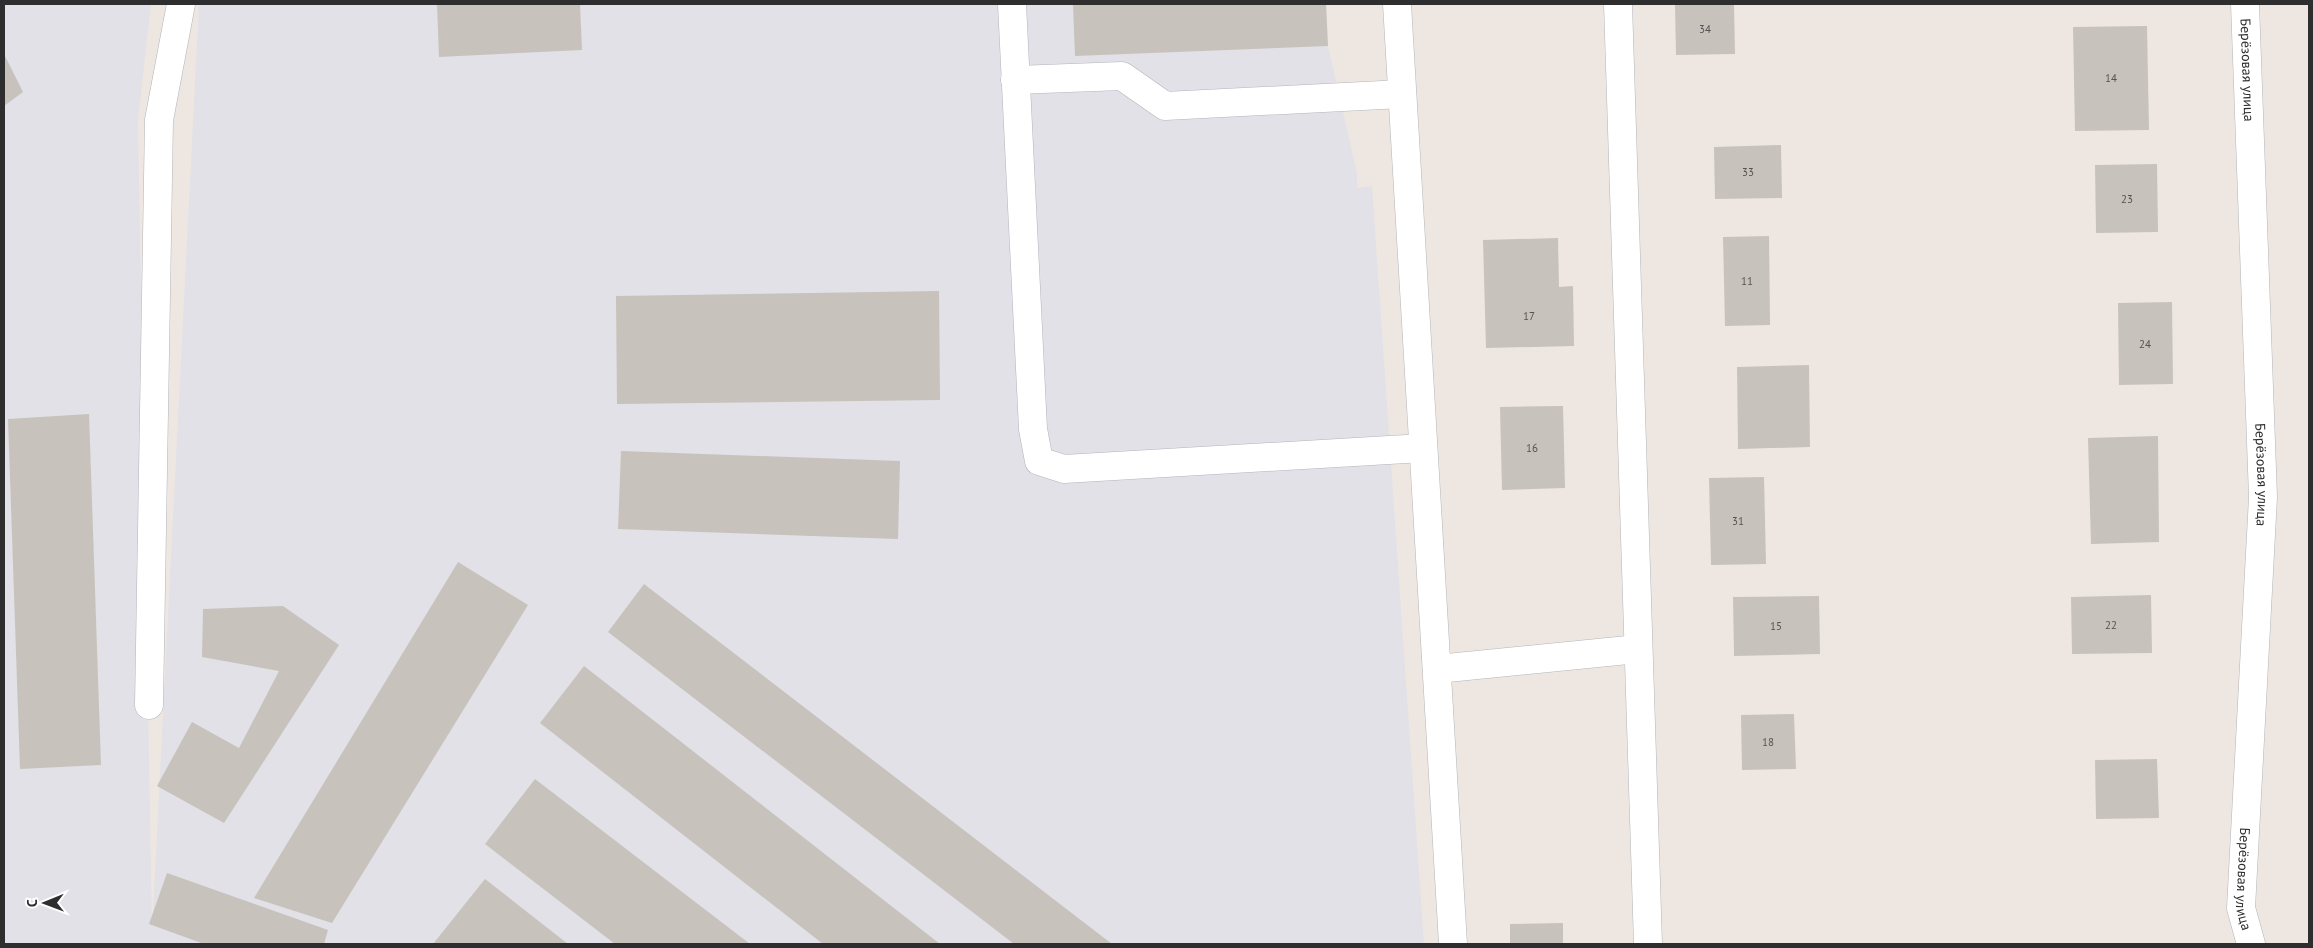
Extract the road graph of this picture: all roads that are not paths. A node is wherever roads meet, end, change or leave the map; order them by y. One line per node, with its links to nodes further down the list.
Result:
1 (181, 4): 11 (street)
2 (1012, 4): 6 (street)
3 (1397, 4): 7 (street)
4 (1618, 4): 9 (street)
5 (2246, 4): 14 (street, Берёзовая улица)
6 (1016, 80): 7 (street); 8 (street)
7 (1402, 94): 8 (street)
8 (1423, 448): 10 (street)
9 (1638, 648): 10 (street); 13 (street)
10 (1437, 669): 12 (street)
11 (149, 705)
12 (1453, 944)
13 (1648, 944)
14 (2252, 944)

